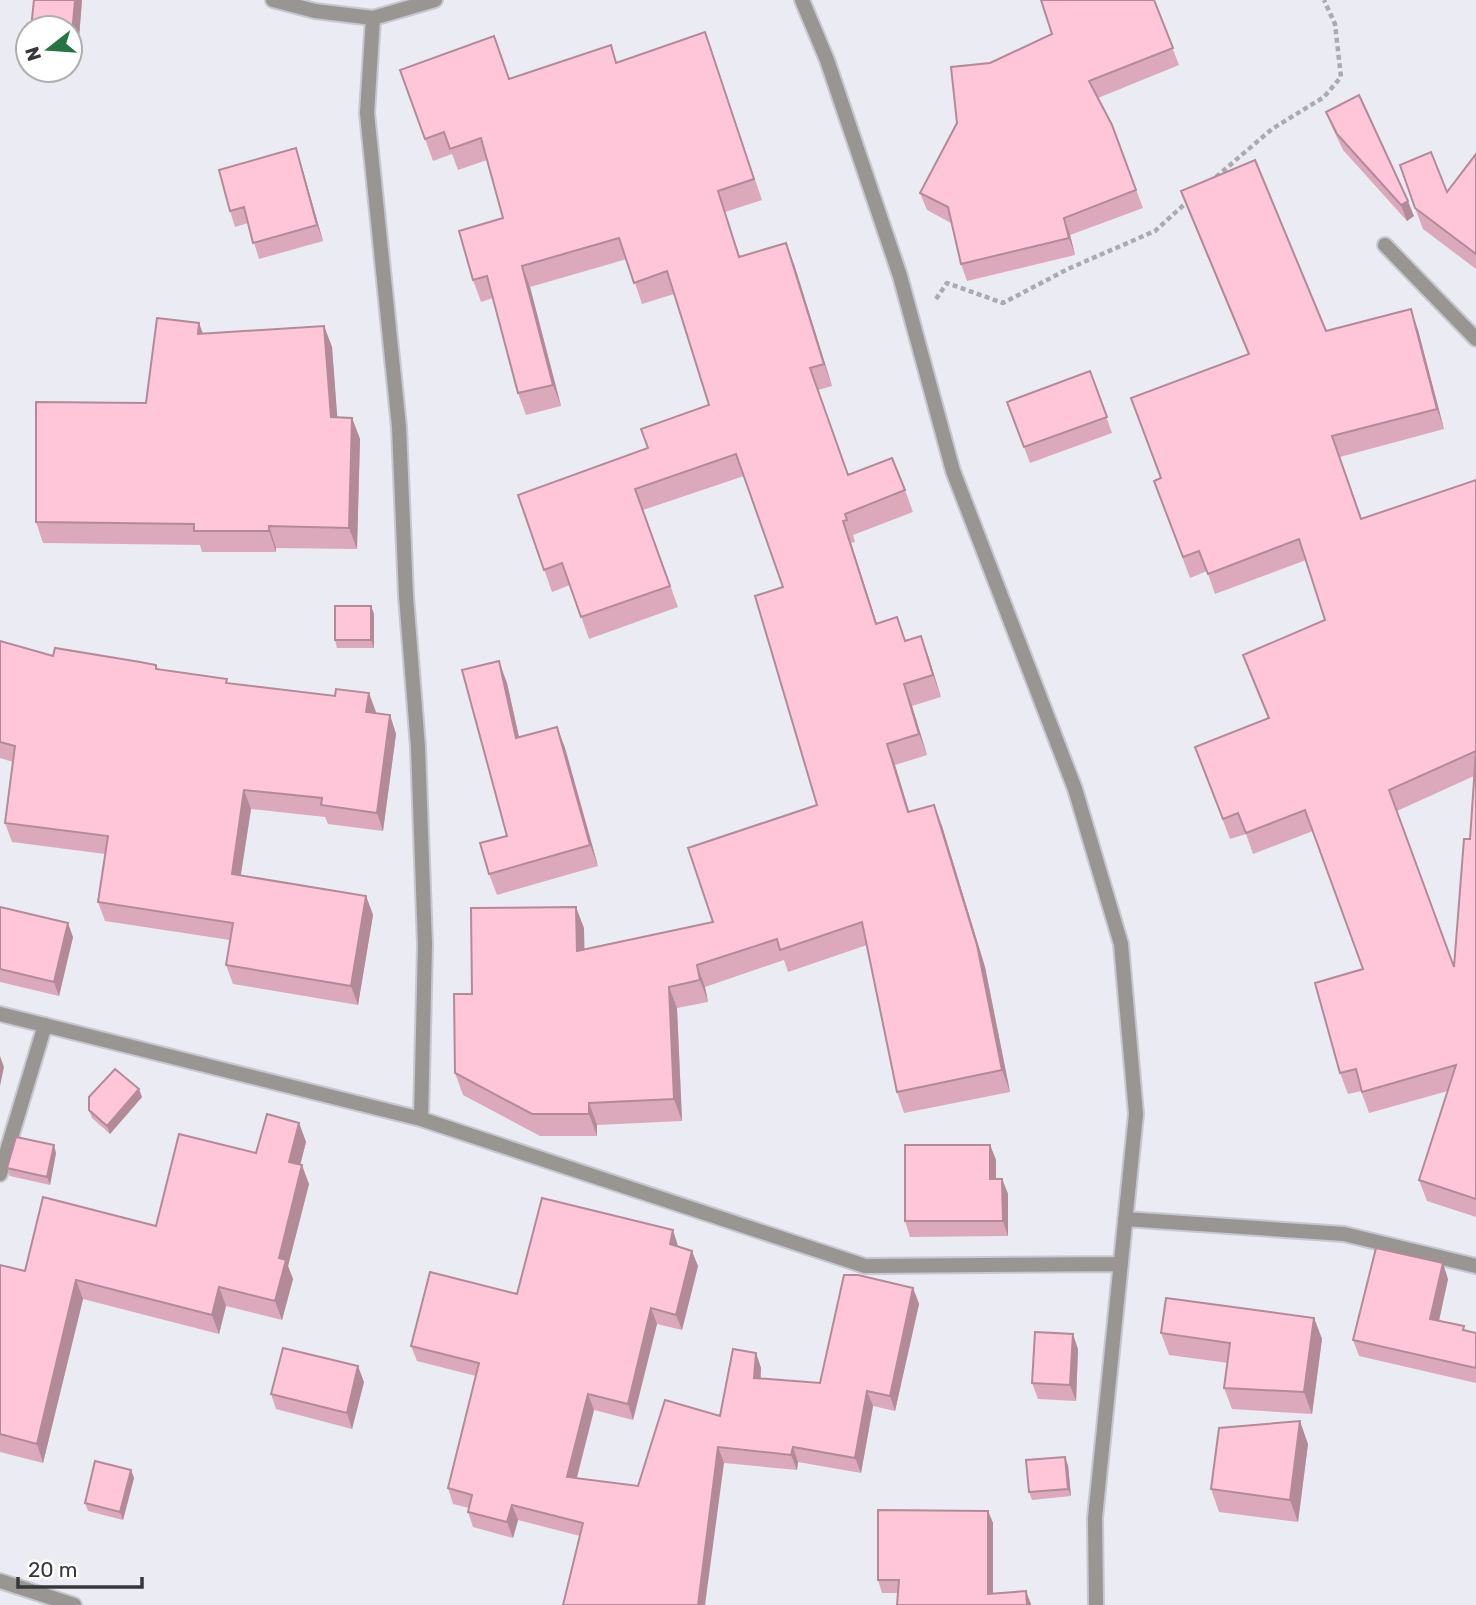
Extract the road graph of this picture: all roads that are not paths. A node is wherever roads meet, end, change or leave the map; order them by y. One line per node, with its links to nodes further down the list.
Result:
1 (273, 0): 4 (street)
2 (435, 0): 4 (street)
3 (802, 0): 11 (street)
4 (373, 18): 9 (street)
5 (1385, 245): 6 (street)
6 (1476, 339)
7 (0, 1014): 8 (street)
8 (45, 1025): 9 (street); 10 (street)
9 (421, 1119): 12 (street)
10 (0, 1174)
11 (1125, 1219): 12 (street); 13 (street)
12 (1121, 1264): 16 (street)
13 (1476, 1266)
14 (0, 1581): 15 (street)
15 (74, 1605)
16 (1096, 1605)

